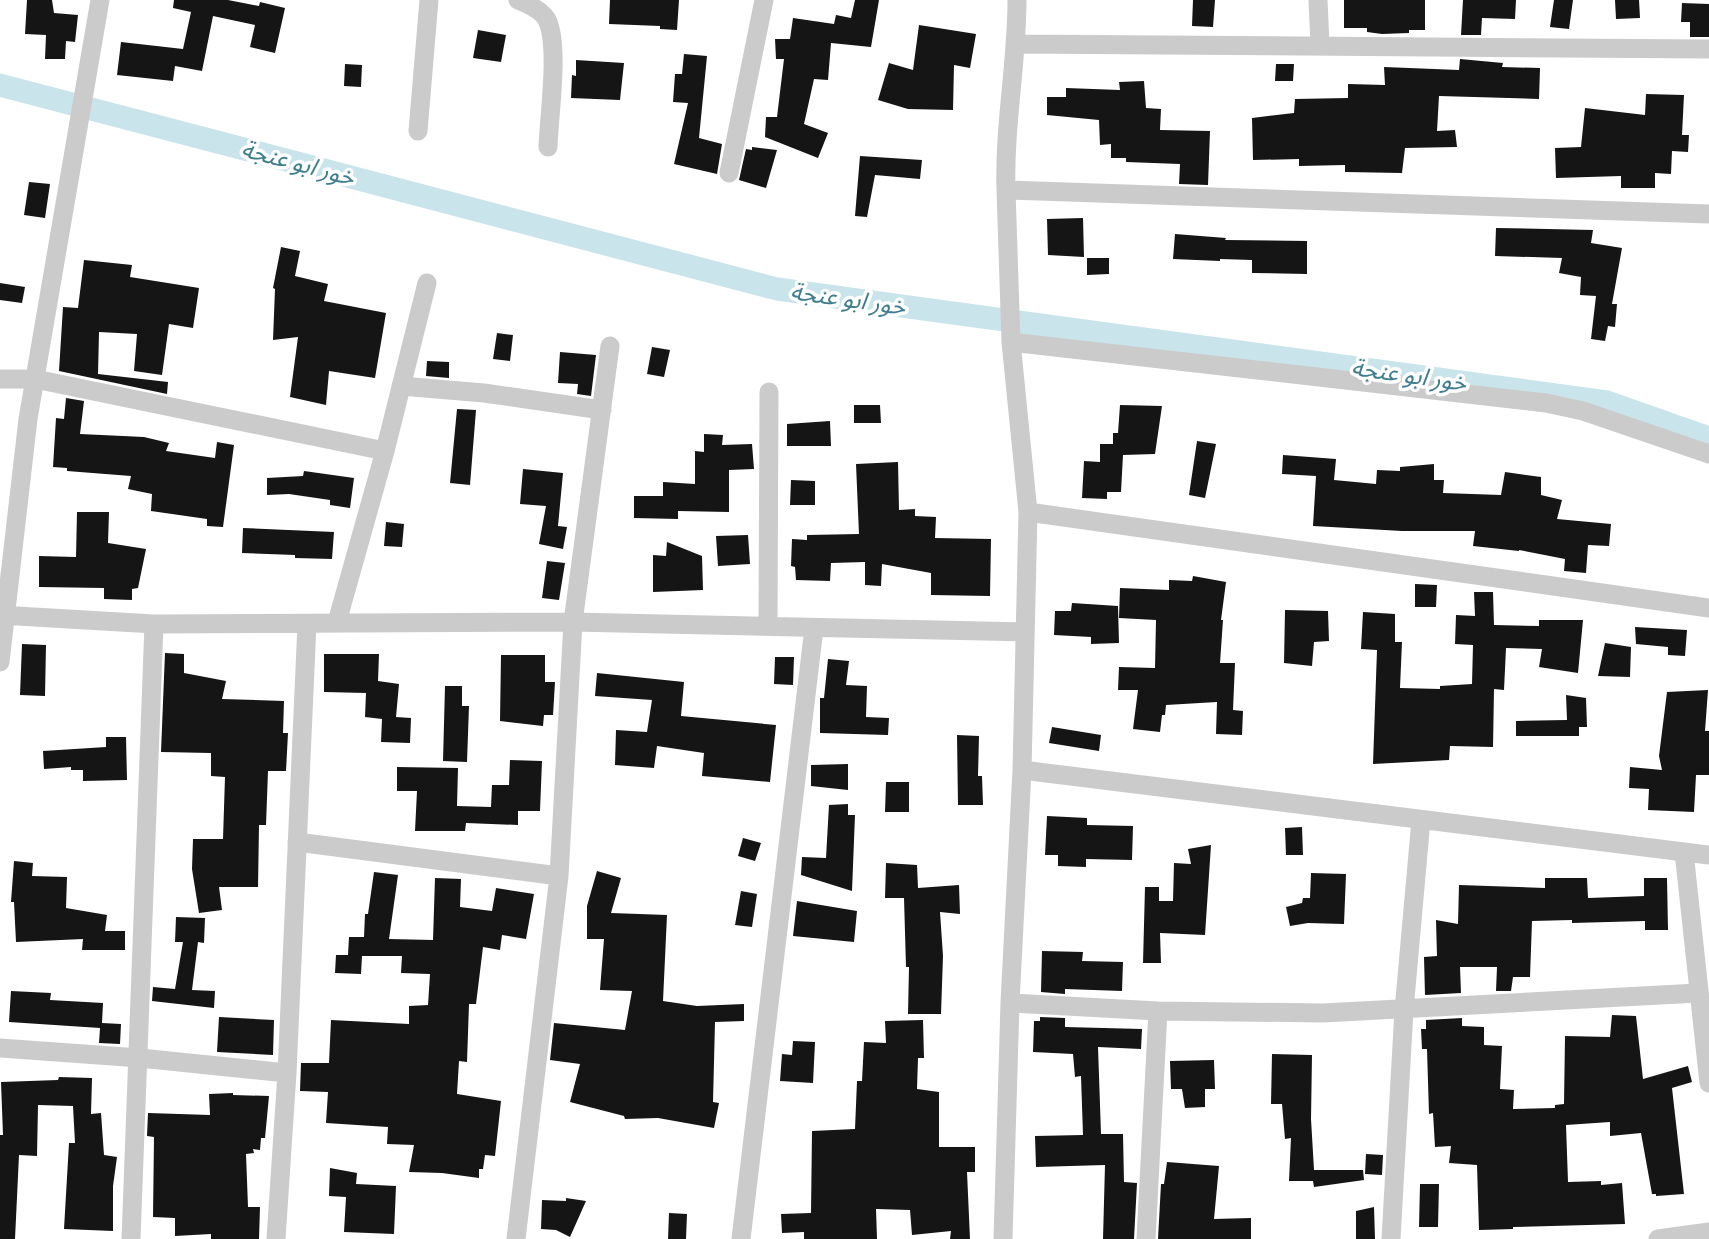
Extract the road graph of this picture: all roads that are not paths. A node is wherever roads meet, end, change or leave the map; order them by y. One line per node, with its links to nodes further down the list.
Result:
1 (100, 0): 19 (street)
2 (429, 0): 10 (street)
3 (518, 0): 11 (street)
4 (764, 0): 12 (street)
5 (1017, 0): 7 (street)
6 (1318, 0): 8 (street)
7 (1017, 44): 8 (street); 13 (street)
8 (1320, 44): 9 (street)
9 (1709, 49)
10 (418, 131)
11 (548, 147)
12 (729, 173)
13 (1006, 190): 14 (street); 16 (street)
14 (1709, 210)
15 (427, 283): 20 (street)
16 (1011, 342): 24 (street); 25 (street)
17 (610, 346): 22 (street)
18 (0, 379): 19 (street)
19 (35, 379): 23 (street); 27 (street)
20 (401, 386): 22 (street); 23 (street)
21 (769, 392): 32 (street)
22 (602, 410): 29 (street)
23 (386, 451): 28 (street)
24 (1709, 454)
25 (1028, 512): 26 (street); 34 (street)
26 (1709, 608)
27 (3, 615): 30 (street); 35 (street)
28 (337, 622): 29 (street); 31 (street)
29 (573, 622): 32 (street); 41 (street)
30 (154, 624): 31 (street); 47 (street)
31 (307, 624): 38 (street)
32 (768, 626): 33 (street)
33 (814, 628): 34 (street); 54 (street)
34 (1024, 632): 36 (street)
35 (0, 662)
36 (1022, 770): 37 (street); 43 (street)
37 (1420, 820): 39 (street); 44 (street)
38 (297, 842): 41 (street); 48 (street)
39 (1684, 852): 40 (street); 42 (street)
40 (1709, 855)
41 (559, 876): 53 (street)
42 (1698, 993): 44 (street); 49 (street)
43 (1010, 1003): 45 (street); 55 (street)
44 (1404, 1010): 45 (street); 57 (street)
45 (1158, 1011): 56 (street)
46 (0, 1048): 47 (street)
47 (140, 1058): 48 (street); 51 (street)
48 (287, 1073): 52 (street)
49 (1709, 1083)
50 (1709, 1232): 58 (street)
51 (131, 1239)
52 (276, 1239)
53 (516, 1239)
54 (741, 1239)
55 (1003, 1239)
56 (1146, 1239)
57 (1391, 1239)
58 (1658, 1239)

